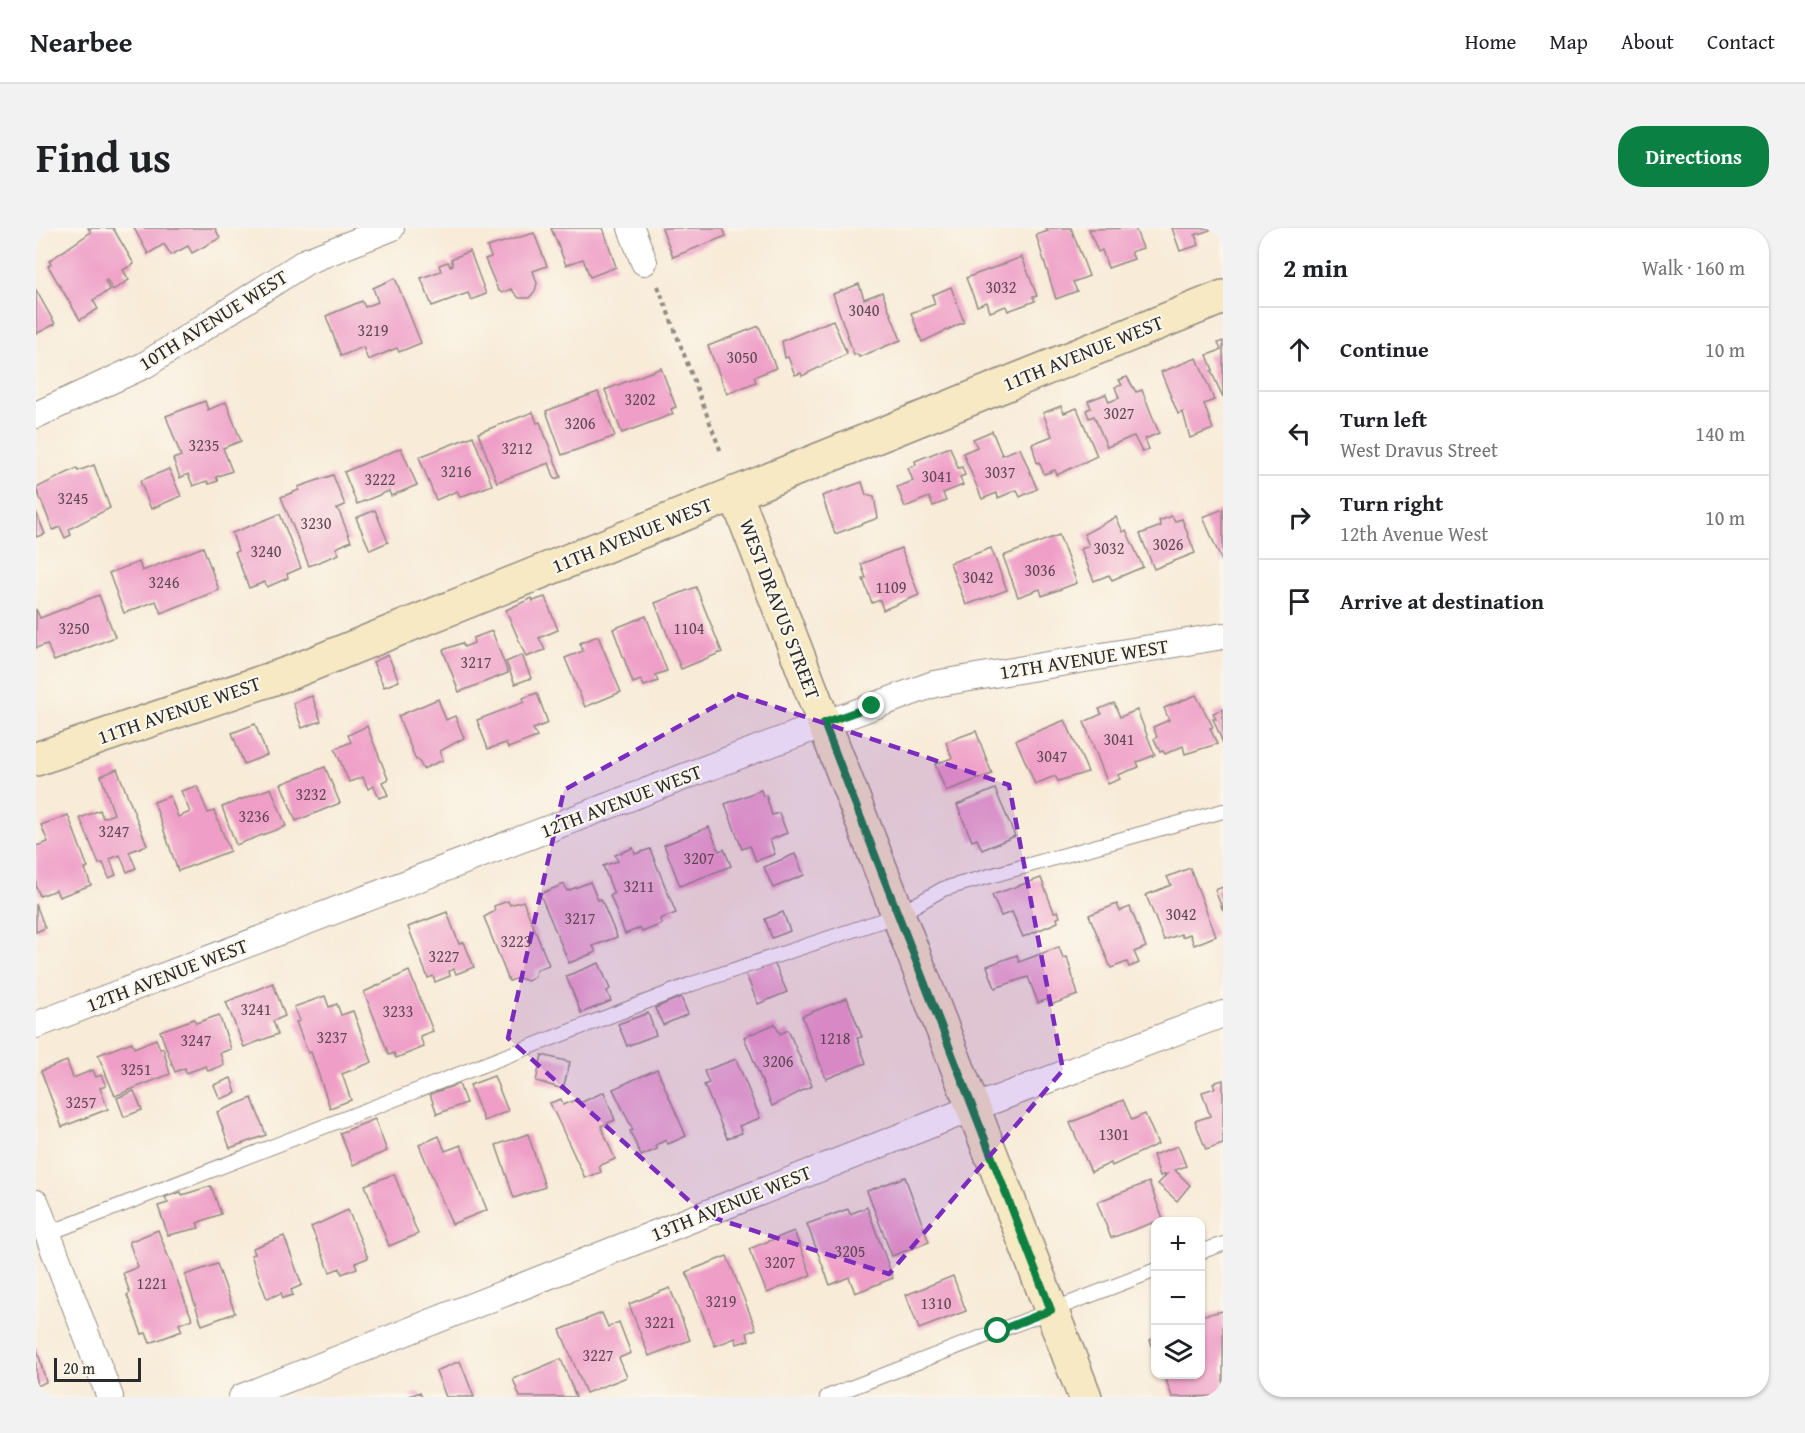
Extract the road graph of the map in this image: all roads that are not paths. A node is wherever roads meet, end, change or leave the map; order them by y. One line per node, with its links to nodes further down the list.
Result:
1 (391, 228): 5 (street, 10TH AVENUE WEST)
2 (631, 228): 3 (street)
3 (644, 262)
4 (1223, 297): 6 (street, 11TH AVENUE WEST)
5 (36, 415)
6 (735, 493): 8 (street, WEST DRAVUS STREET); 9 (street, 11TH AVENUE WEST)
7 (1223, 636): 8 (street, 12TH AVENUE WEST)
8 (824, 723): 11 (street, WEST DRAVUS STREET); 13 (street, 12TH AVENUE WEST)
9 (36, 759)
10 (1223, 811): 11 (lane)
11 (898, 915): 14 (street, WEST DRAVUS STREET); 16 (lane)
12 (1223, 1014): 14 (street, 13TH AVENUE WEST)
13 (36, 1025)
14 (973, 1108): 20 (street, WEST DRAVUS STREET); 22 (street, 13TH AVENUE WEST)
15 (36, 1203): 16 (street)
16 (42, 1235): 21 (street)
17 (1223, 1244): 18 (lane)
18 (1205, 1250)
19 (1152, 1271): 20 (lane)
20 (1051, 1310): 23 (lane); 24 (street, WEST DRAVUS STREET)
21 (111, 1397)
22 (242, 1397)
23 (827, 1397)
24 (1084, 1397)

